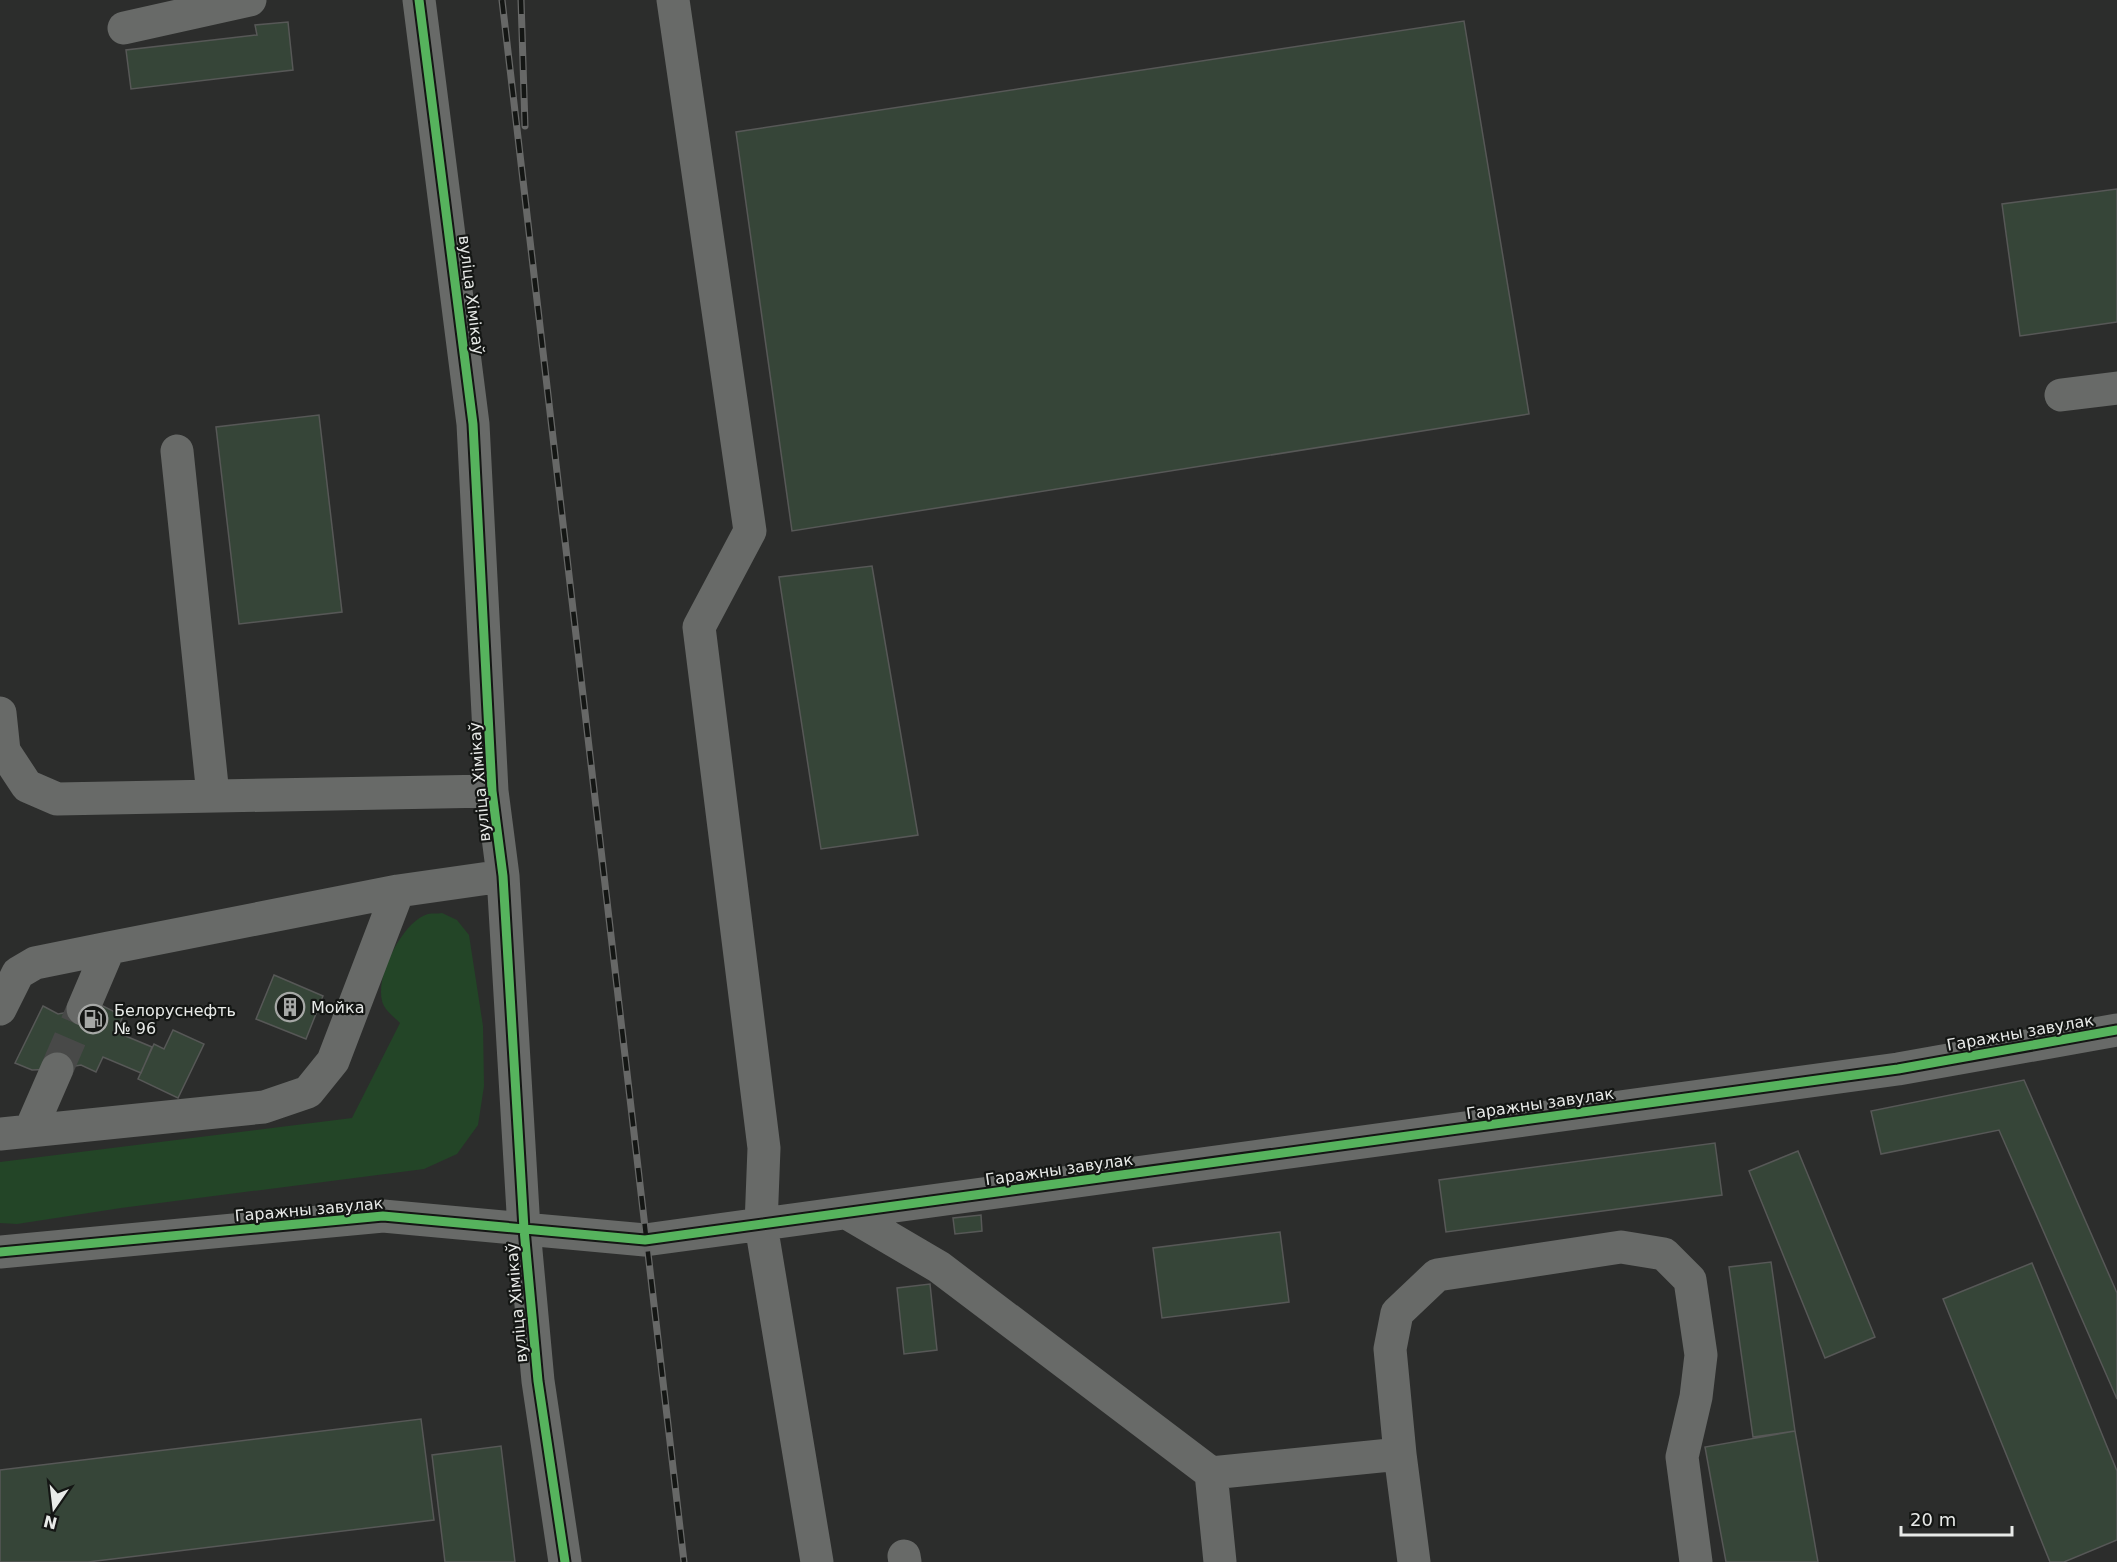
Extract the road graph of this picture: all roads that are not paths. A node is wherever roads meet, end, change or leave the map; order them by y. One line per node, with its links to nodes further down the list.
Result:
1 (418, 0): 9 (street, вуліца Хімікаў)
2 (673, 0): 20 (street)
3 (234, 2): 4 (street)
4 (123, 28)
5 (2117, 388): 6 (street)
6 (2061, 395)
7 (177, 451): 10 (street)
8 (0, 713): 10 (street)
9 (492, 791): 10 (street); 11 (street, вуліца Хімікаў)
10 (213, 795)
11 (503, 876): 12 (street); 21 (street, вуліца Хімікаў)
12 (398, 891): 13 (street); 18 (street)
13 (109, 948): 14 (street); 15 (street)
14 (0, 1009)
15 (83, 1009)
16 (2117, 1030): 19 (street, Гаражны завулак)
17 (57, 1069): 18 (street)
18 (15, 1133)
19 (847, 1213): 20 (street, Гаражны завулак); 24 (street)
20 (761, 1225): 21 (street, Гаражны завулак); 26 (street)
21 (524, 1228): 22 (street, Гаражны завулак); 25 (street, вуліца Хімікаў)
22 (0, 1252)
23 (1400, 1454): 24 (street); 28 (street); 29 (street)
24 (1211, 1473): 27 (street)
25 (565, 1562)
26 (816, 1562)
27 (1220, 1562)
28 (1414, 1562)
29 (1696, 1562)

